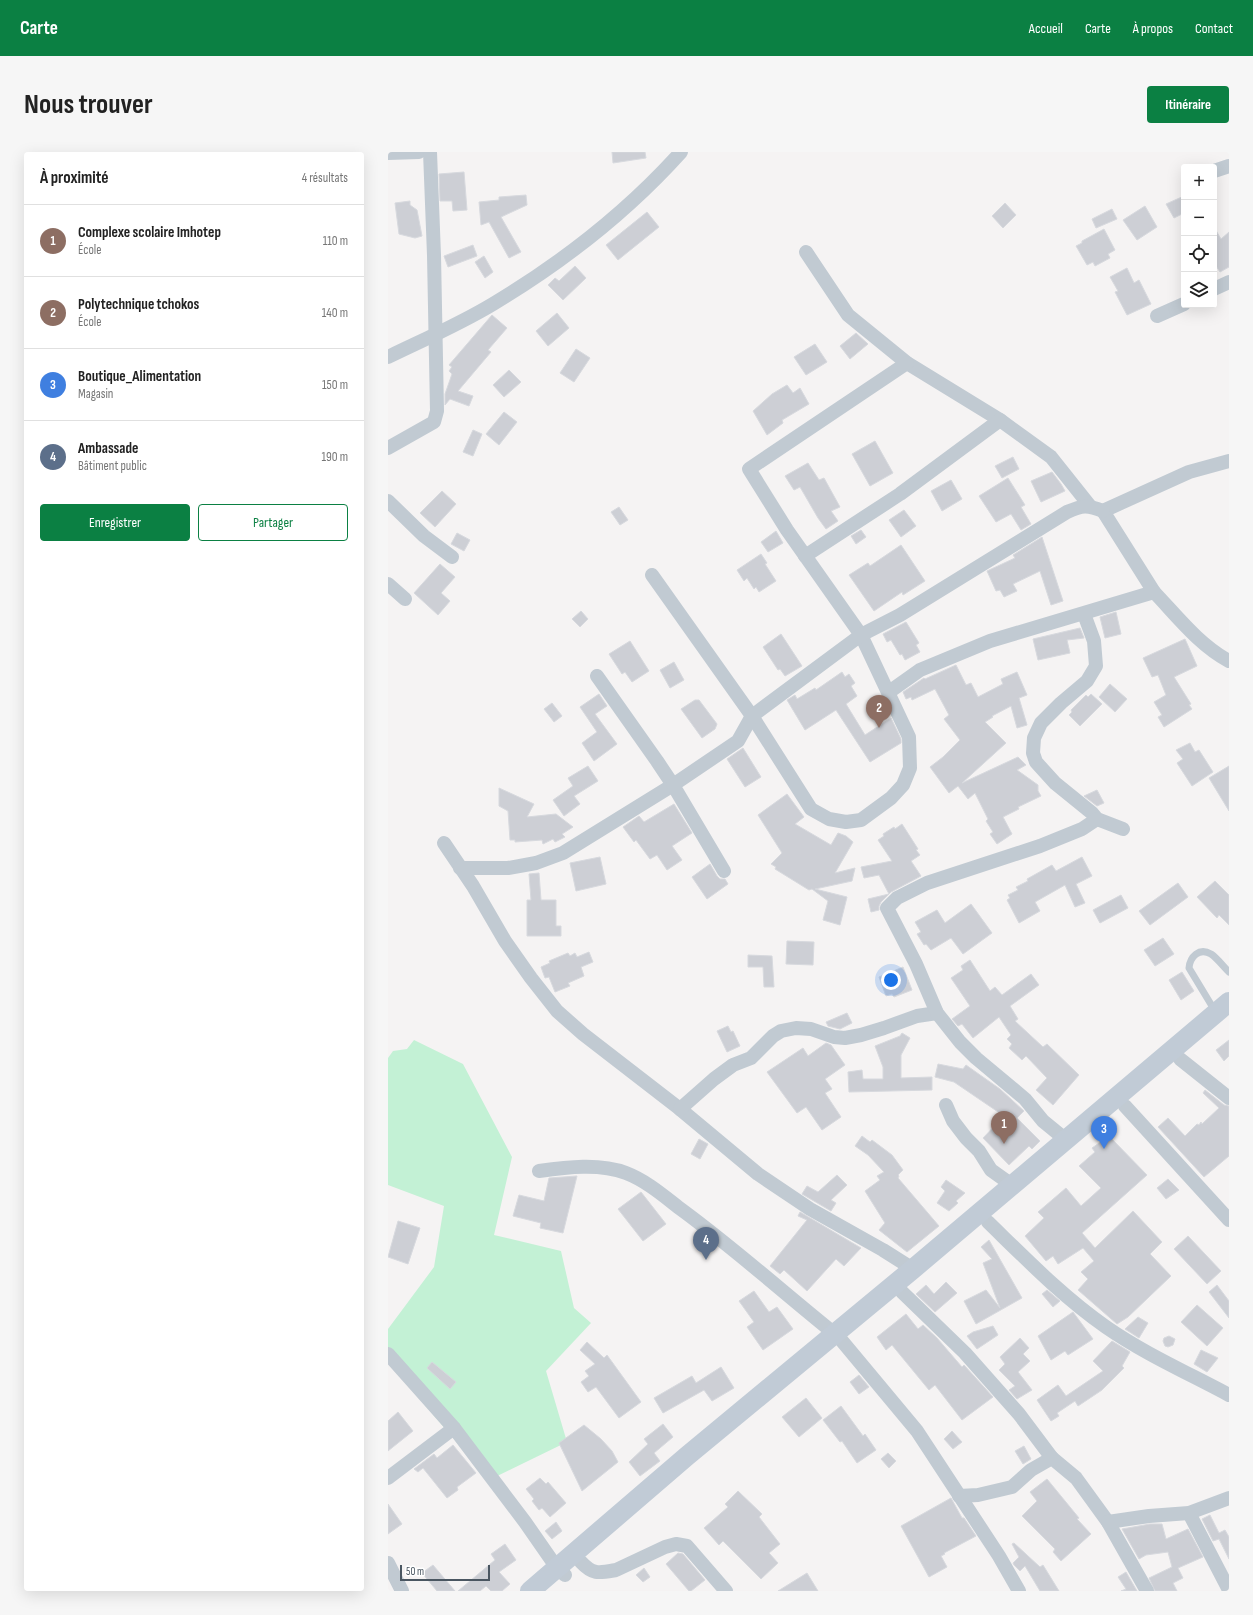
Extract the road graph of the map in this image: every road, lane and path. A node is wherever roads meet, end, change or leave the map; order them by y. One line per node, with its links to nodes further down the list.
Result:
1 (419, 152): 4 (street)
2 (430, 152): 12 (street)
3 (681, 152): 12 (street)
4 (388, 153)
5 (1229, 166): 6 (street)
6 (1217, 170)
7 (806, 252): 14 (street)
8 (1229, 282): 9 (street)
9 (1217, 288)
10 (1181, 305): 11 (street)
11 (1156, 316)
12 (436, 334): 13 (street); 16 (street)
13 (388, 357)
14 (908, 363): 15 (street); 20 (street)
15 (1000, 420): 19 (street); 20 (street)
16 (388, 448)
17 (1229, 461): 19 (street)
18 (388, 501): 21 (street)
19 (1096, 508): 24 (street); 27 (street)
20 (806, 556): 27 (street)
21 (452, 557)
22 (652, 575): 31 (street)
23 (388, 584): 25 (street)
24 (1154, 592): 26 (street); 28 (street)
25 (405, 599)
26 (1084, 614): 30 (street); 33 (street)
27 (861, 635): 30 (street); 31 (street)
28 (1229, 661)
29 (597, 676): 32 (street)
30 (888, 692): 31 (street)
31 (752, 716): 32 (street)
32 (673, 785): 36 (street); 37 (street)
33 (1097, 819): 34 (street); 40 (street)
34 (1123, 829)
35 (444, 843): 36 (street)
36 (460, 868): 45 (street)
37 (724, 871)
38 (1229, 972): 39 (lane)
39 (1225, 1011): 41 (main road); 46 (main road)
40 (937, 1013): 45 (street); 46 (street)
41 (1180, 1059): 42 (street); 44 (main road)
42 (1229, 1098)
43 (946, 1104): 48 (street)
44 (1125, 1106): 49 (street); 50 (main road)
45 (680, 1108): 51 (street)
46 (1065, 1139): 48 (main road)
47 (539, 1171): 53 (street)
48 (1012, 1185): 51 (main road)
49 (1229, 1220)
50 (988, 1222): 52 (main road); 55 (street)
51 (913, 1269): 53 (main road)
52 (902, 1292): 53 (main road); 57 (street)
53 (839, 1338): 59 (street); 63 (main road); 65 (main road)
54 (388, 1354): 56 (street)
55 (1229, 1395)
56 (454, 1428): 58 (street); 65 (street)
57 (1052, 1458): 59 (street); 62 (street)
58 (388, 1478)
59 (959, 1496): 71 (street)
60 (1229, 1498): 61 (street)
61 (1189, 1514): 62 (street); 66 (street)
62 (1108, 1522): 72 (street)
63 (581, 1562): 65 (main road); 70 (street)
64 (388, 1563): 67 (street)
65 (561, 1571): 68 (main road); 69 (main road)
66 (1229, 1590)
67 (402, 1591)
68 (530, 1591)
69 (547, 1591)
70 (726, 1591)
71 (1019, 1591)
72 (1147, 1591)

